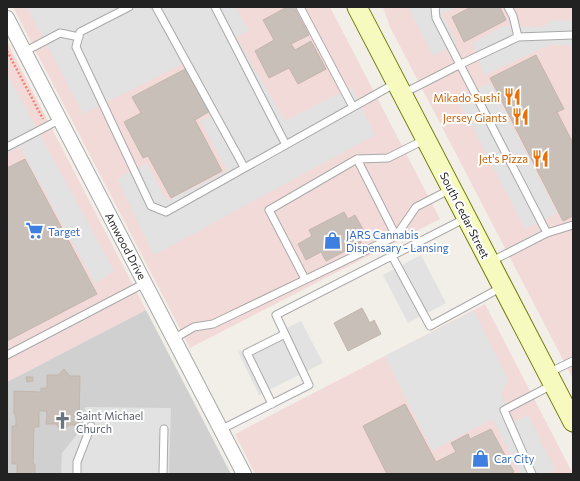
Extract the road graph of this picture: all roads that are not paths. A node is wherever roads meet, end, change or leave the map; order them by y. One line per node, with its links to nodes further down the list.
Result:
1 (129, 7): 10 (lane)
2 (156, 7): 21 (lane)
3 (215, 7): 18 (lane)
4 (300, 7): 15 (lane)
5 (357, 7): 14 (main road, South Cedar Street)
6 (436, 7): 13 (lane)
7 (508, 7): 11 (lane)
8 (7, 18): 12 (street, Amwood Drive)
9 (573, 35): 11 (lane)
10 (79, 37): 12 (lane); 21 (lane)
11 (518, 37): 13 (lane)
12 (24, 52): 16 (street, Amwood Drive)
13 (461, 64): 14 (lane); 25 (lane)
14 (399, 88): 15 (lane); 17 (main road, South Cedar Street)
15 (353, 107): 18 (lane)
16 (59, 120): 19 (lane); 30 (street, Amwood Drive)
17 (426, 139): 20 (lane); 22 (main road, South Cedar Street)
18 (286, 145): 21 (lane)
19 (7, 147)
20 (357, 159): 26 (lane); 29 (lane)
21 (244, 167)
22 (452, 189): 23 (main road, South Cedar Street); 26 (lane)
23 (467, 218): 27 (lane); 28 (main road, South Cedar Street)
24 (573, 225): 25 (lane)
25 (547, 232): 28 (lane)
26 (396, 236): 29 (lane)
27 (392, 256): 31 (lane); 32 (lane)
28 (490, 262): 31 (main road, South Cedar Street)
29 (305, 279): 33 (lane)
30 (145, 283): 33 (street, Amwood Drive); 34 (lane)
31 (503, 287): 36 (main road, South Cedar Street)
32 (285, 334): 37 (lane); 37 (lane)
33 (172, 339): 41 (street, Amwood Drive)
34 (7, 355)
35 (573, 361): 36 (lane)
36 (550, 379): 38 (main road, South Cedar Street); 45 (lane)
37 (272, 404): 41 (lane)
38 (573, 422)
39 (91, 426): 42 (lane)
40 (164, 429): 43 (lane)
41 (220, 430): 44 (street, Amwood Drive)
42 (76, 474)
43 (163, 474)
44 (244, 474)
45 (532, 474)

